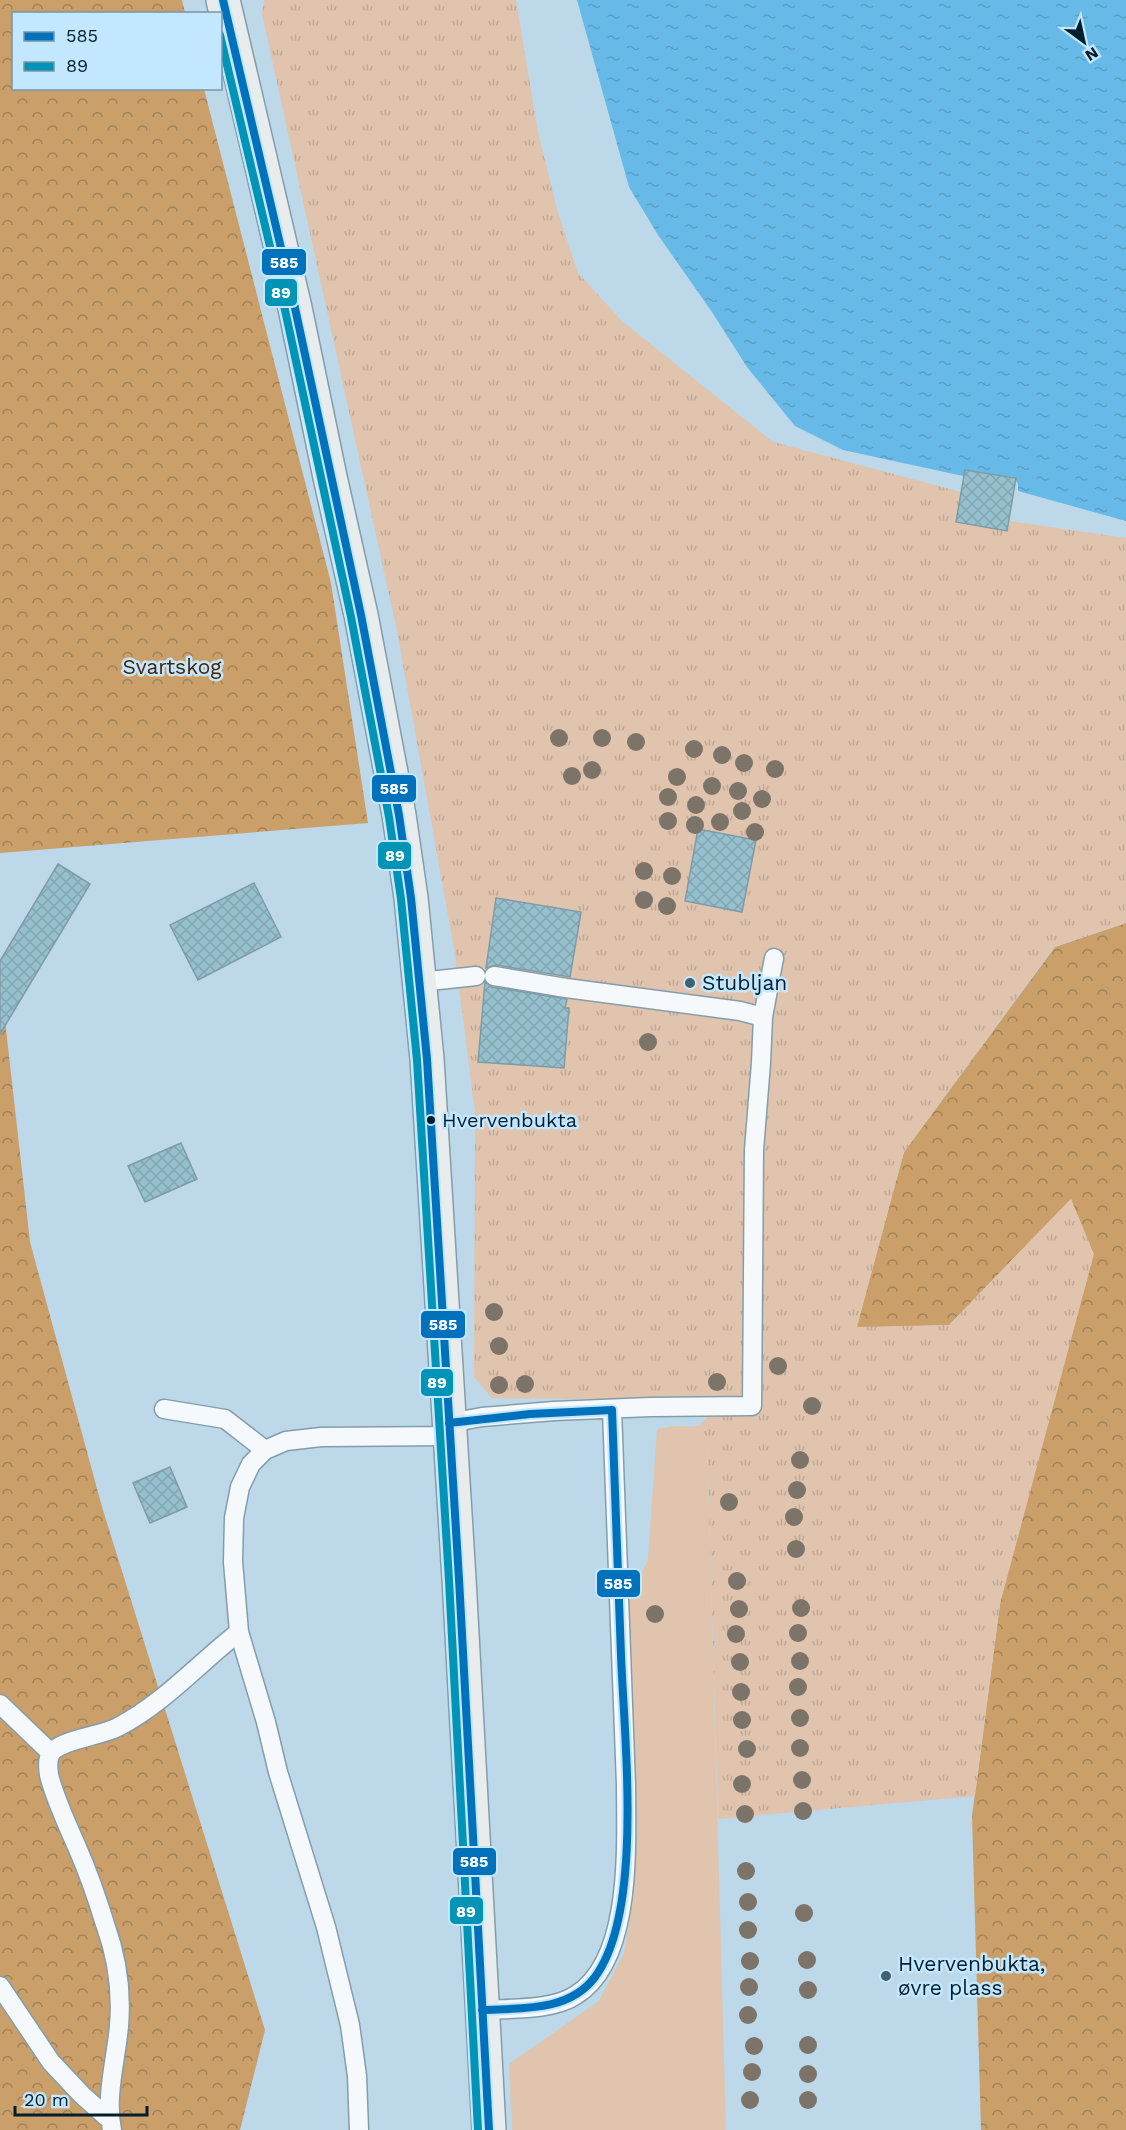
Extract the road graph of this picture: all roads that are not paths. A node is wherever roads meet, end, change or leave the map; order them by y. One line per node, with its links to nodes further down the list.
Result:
1 (223, 0): 3 (main road)
2 (774, 958): 4 (lane)
3 (420, 982): 4 (lane); 7 (main road)
4 (763, 1017): 6 (lane)
5 (164, 1408): 8 (lane)
6 (612, 1410): 7 (lane); 13 (lane)
7 (449, 1429): 8 (lane); 13 (main road)
8 (265, 1450): 9 (lane)
9 (239, 1632): 11 (lane); 15 (lane)
10 (0, 1704): 11 (lane)
11 (51, 1753): 14 (lane)
12 (0, 1986): 14 (lane)
13 (482, 2010): 16 (main road)
14 (111, 2125)
15 (359, 2130)
16 (489, 2130)

